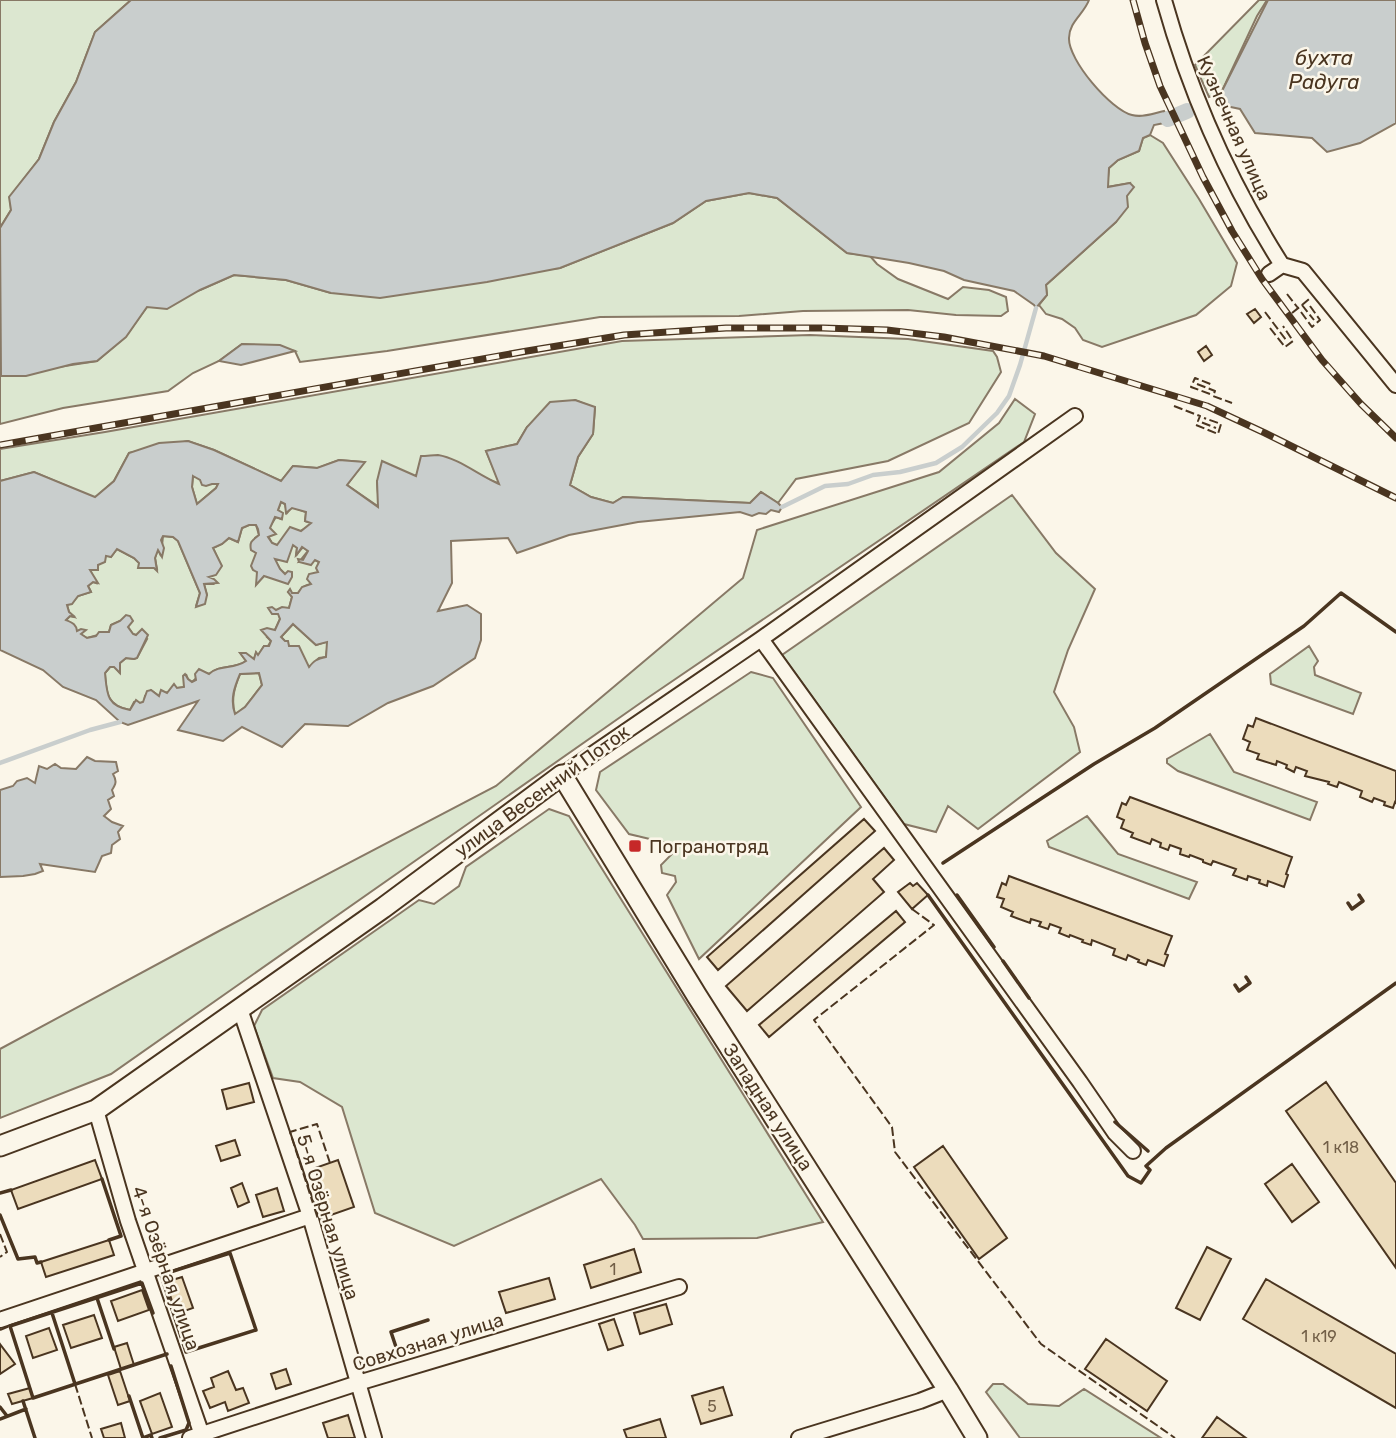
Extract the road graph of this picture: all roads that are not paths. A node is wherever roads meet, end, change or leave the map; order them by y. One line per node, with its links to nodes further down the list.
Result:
1 (1164, 0): 2 (street, Кузнечная улица)
2 (1282, 265): 3 (street); 4 (street, Кузнечная улица)
3 (1269, 274)
4 (1396, 385)
5 (1074, 416): 6 (street, улица Весенний Поток)
6 (761, 639): 7 (street, улица Весенний Поток); 11 (street)
7 (562, 775): 8 (street, улица Весенний Поток); 17 (street, Западная улица)
8 (240, 1009): 9 (street, улица Весенний Поток); 12 (street, 5-я Озёрная улица)
9 (96, 1110): 10 (street, улица Весенний Поток); 13 (street, 4-я Озёрная улица)
10 (0, 1146)
11 (1133, 1151)
12 (310, 1216): 13 (street); 16 (street, 5-я Озёрная улица)
13 (146, 1271): 15 (street); 18 (street, 4-я Озёрная улица)
14 (679, 1287): 16 (street, Совхозная улица)
15 (0, 1320)
16 (358, 1384): 18 (street, Совхозная улица); 19 (street, 5-я Озёрная улица)
17 (948, 1390): 20 (street); 21 (street, Западная улица)
18 (198, 1437)
19 (374, 1438)
20 (799, 1438)
21 (977, 1438)

